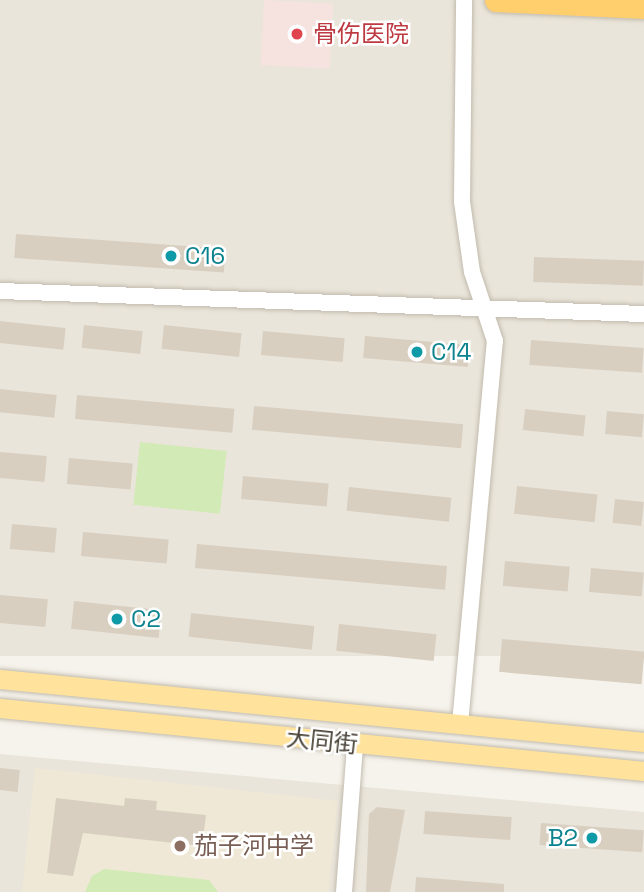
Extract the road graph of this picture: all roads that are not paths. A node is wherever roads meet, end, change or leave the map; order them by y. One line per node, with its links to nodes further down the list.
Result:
1 (464, 0): 5 (street)
2 (496, 0): 3 (highway)
3 (644, 7)
4 (0, 291): 5 (street)
5 (487, 310): 6 (street); 9 (street)
6 (644, 314)
7 (0, 679): 9 (main road, 大同街)
8 (0, 708): 11 (main road, 大同街)
9 (460, 724): 10 (main road, 大同街)
10 (644, 742)
11 (355, 744): 12 (main road, 大同街); 13 (street)
12 (644, 771)
13 (344, 892)

